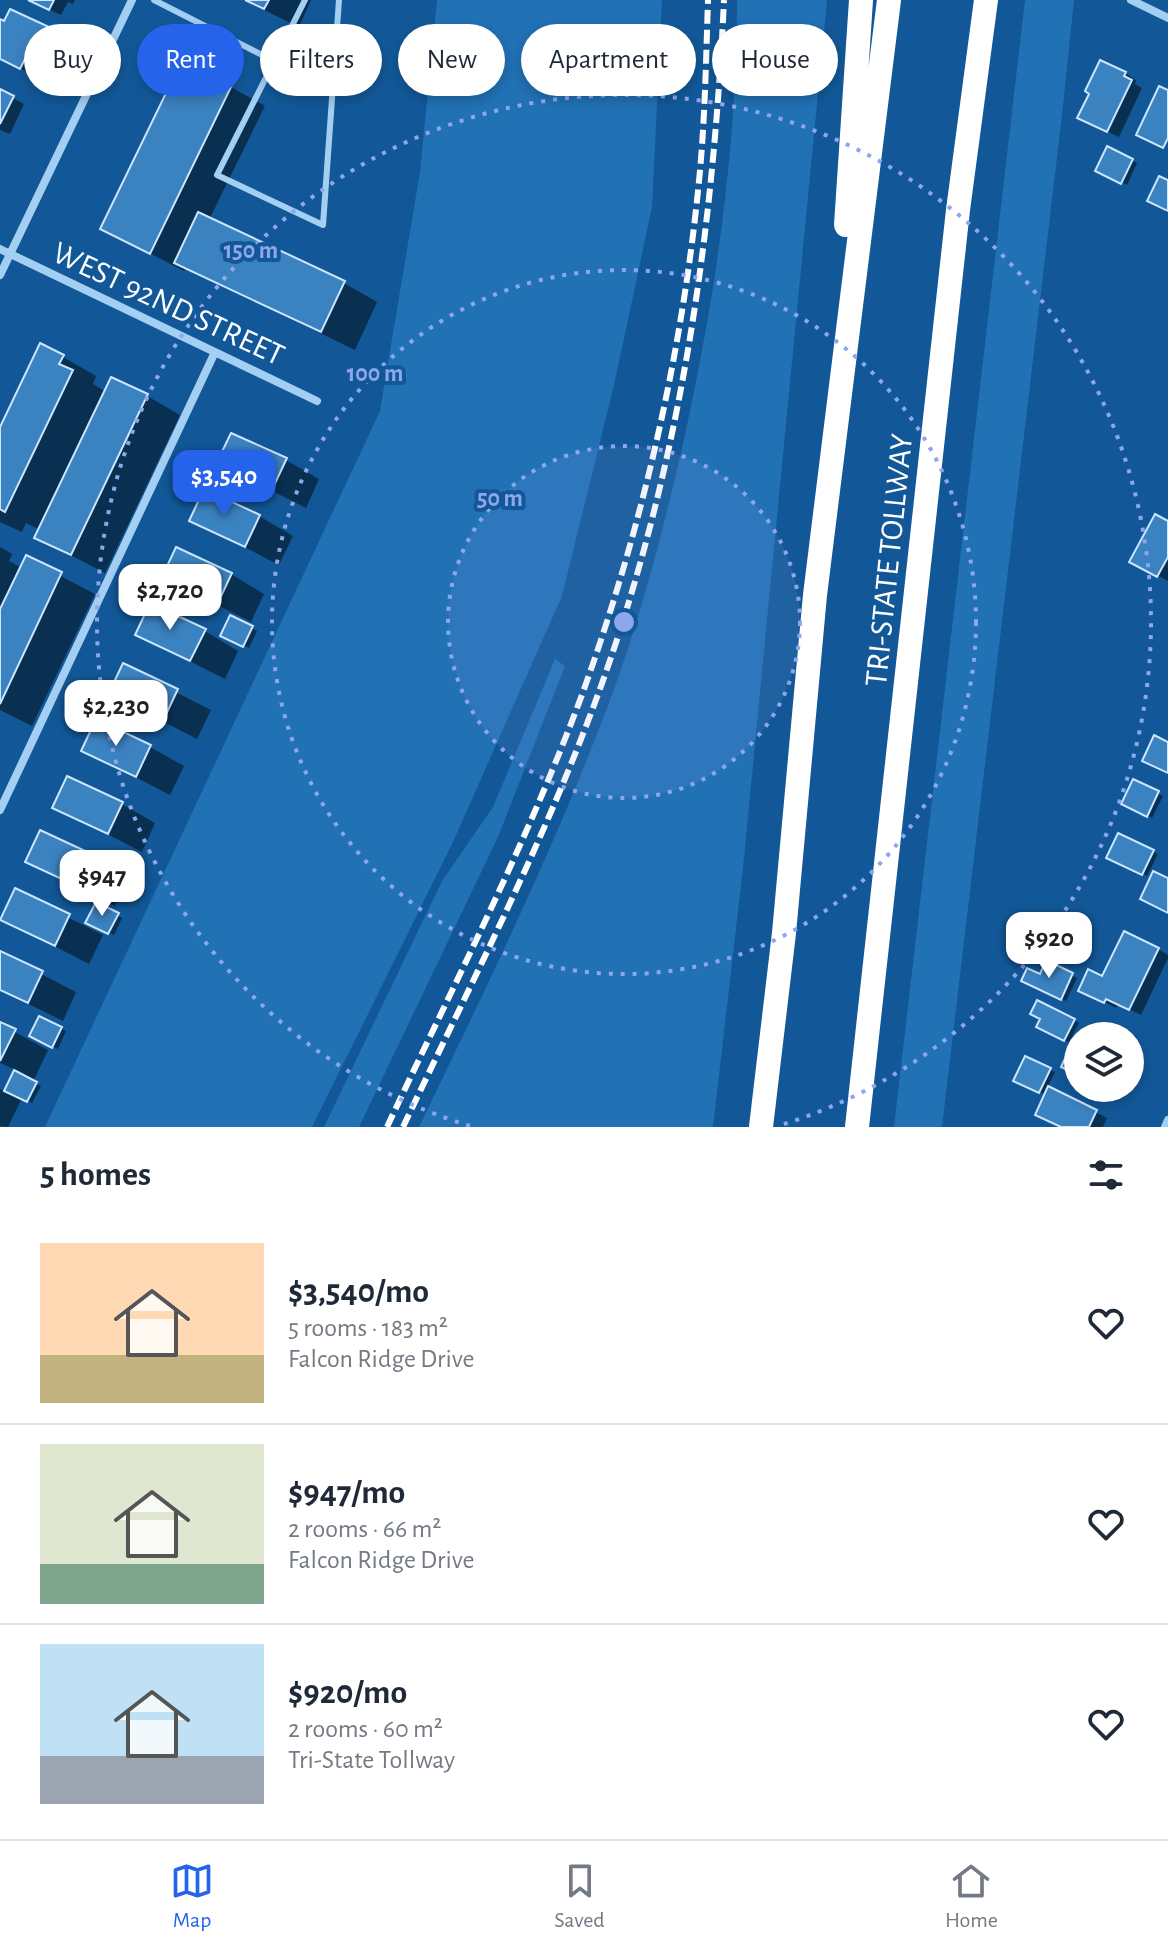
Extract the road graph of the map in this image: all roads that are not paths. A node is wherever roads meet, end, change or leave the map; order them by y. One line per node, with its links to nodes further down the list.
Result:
1 (132, 0): 16 (street)
2 (154, 0): 12 (lane)
3 (305, 0): 10 (lane)
4 (339, 0): 11 (lane)
5 (861, 0): 20 (highway)
6 (889, 0): 20 (highway, TRI-STATE TOLLWAY)
7 (986, 0): 24 (highway, TRI-STATE TOLLWAY)
8 (1131, 0): 9 (street)
9 (1168, 18)
10 (293, 24)
11 (337, 24)
12 (260, 54)
13 (260, 89): 14 (lane)
14 (332, 96)
15 (0, 249): 16 (street, WEST 92ND STREET)
16 (10, 254): 17 (street); 18 (street, WEST 92ND STREET)
17 (0, 275)
18 (215, 352): 19 (street, WEST 92ND STREET); 21 (street)
19 (317, 401)
20 (815, 595): 23 (highway, TRI-STATE TOLLWAY)
21 (0, 810)
22 (1168, 1120): 25 (street)
23 (761, 1127)
24 (857, 1127)
25 (1165, 1127)

